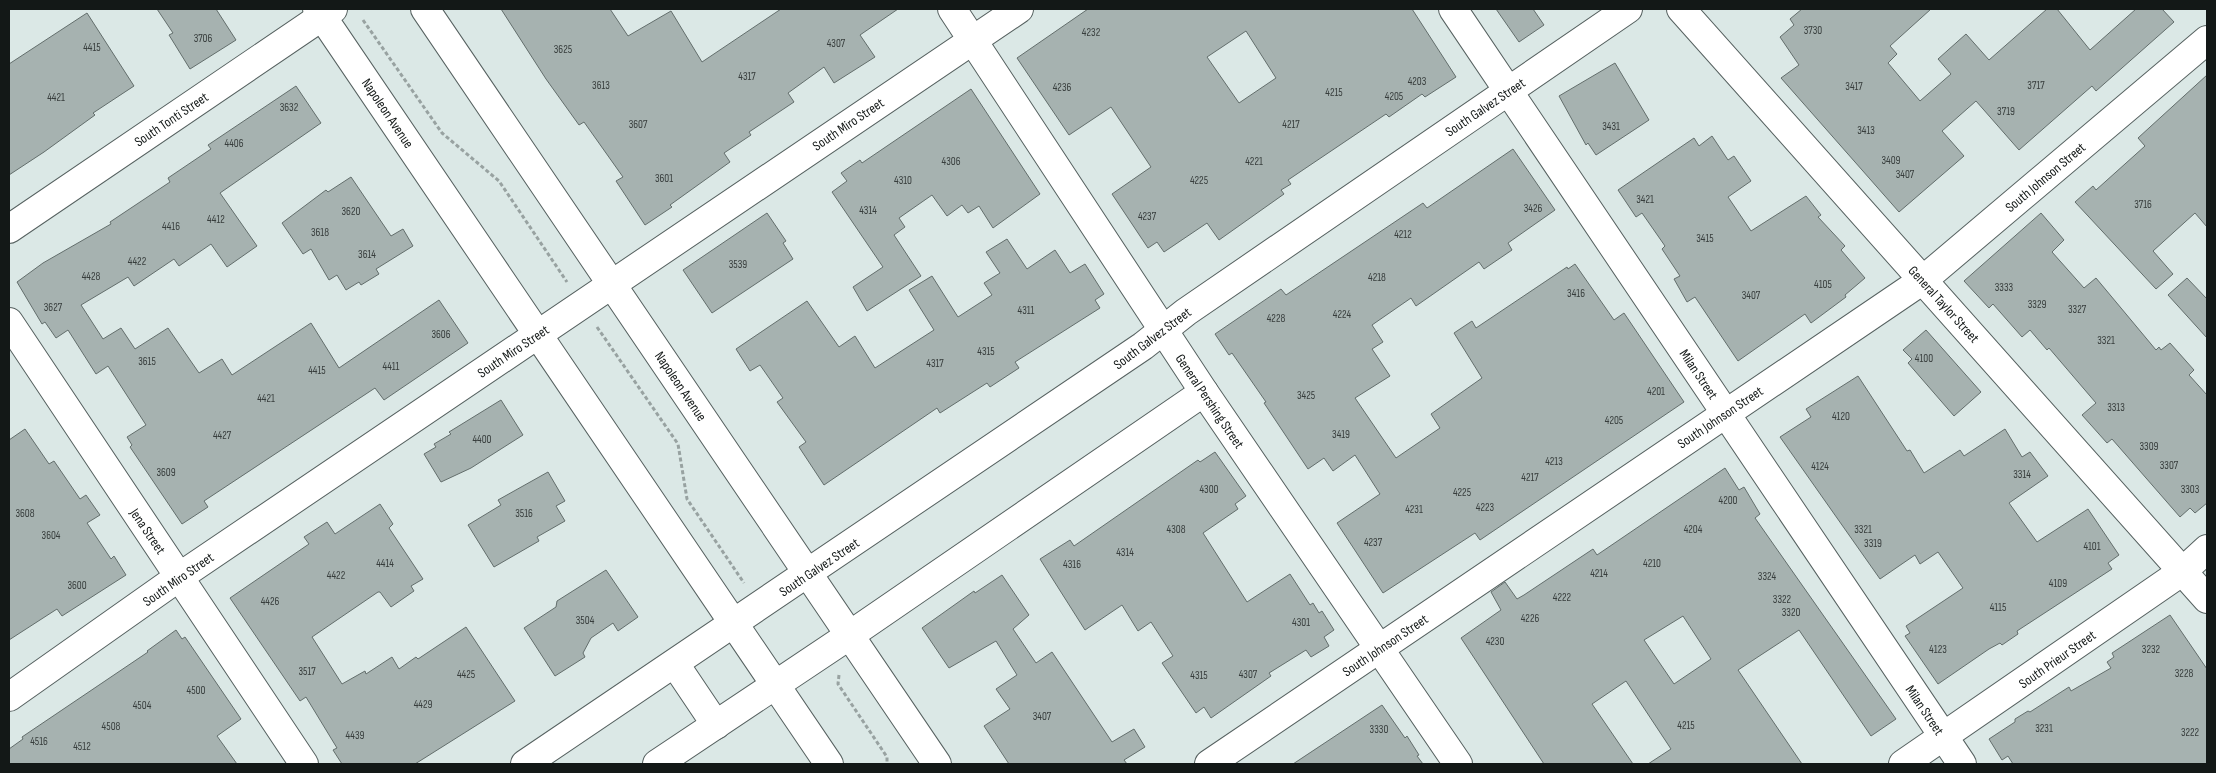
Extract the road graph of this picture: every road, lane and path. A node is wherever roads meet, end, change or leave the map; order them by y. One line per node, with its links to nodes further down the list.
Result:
1 (425, 9): 15 (street, Napoleon Avenue)
2 (952, 9): 9 (street, General Pershing Street)
3 (1019, 9): 9 (street, South Miro Street)
4 (1453, 9): 11 (street, Milan Street)
5 (1628, 9): 11 (street, South Galvez Street)
6 (1681, 9): 13 (street, General Taylor Street)
7 (324, 11): 12 (street, South Tonti Street); 19 (street, Napoleon Avenue)
8 (363, 20): 14 (path)
9 (974, 39): 15 (street, South Miro Street); 18 (street, General Pershing Street)
10 (2207, 40): 13 (street, South Johnson Street)
11 (1509, 91): 18 (street, South Galvez Street); 21 (street, Milan Street)
12 (9, 230)
13 (1923, 280): 21 (street, South Johnson Street); 23 (street, General Taylor Street)
14 (568, 283)
15 (612, 284): 19 (street, South Miro Street); 24 (street, Napoleon Avenue)
16 (9, 322): 25 (street, Jena Street)
17 (597, 327): 26 (path)
18 (1163, 330): 20 (street, General Pershing Street); 24 (street, South Galvez Street)
19 (538, 334): 25 (street, South Miro Street); 28 (street, Napoleon Avenue)
20 (1204, 392): 29 (street); 30 (street, General Pershing Street)
21 (1725, 414): 30 (street, South Johnson Street); 36 (street, Milan Street)
22 (2207, 550): 23 (street, South Prieur Street)
23 (2183, 571): 27 (street, General Taylor Street); 36 (street, South Prieur Street)
24 (808, 574): 28 (street, South Galvez Street); 29 (street, Napoleon Avenue)
25 (179, 578): 34 (street, South Miro Street); 37 (street, Jena Street)
26 (744, 584)
27 (2207, 599)
28 (734, 624): 31 (street, South Galvez Street); 33 (street, Napoleon Avenue)
29 (850, 635): 33 (street); 42 (street, Napoleon Avenue)
30 (1378, 649): 43 (street, South Johnson Street); 44 (street, General Pershing Street)
31 (675, 664): 35 (street); 38 (street, South Galvez Street)
32 (841, 666): 41 (path)
33 (775, 685): 35 (street); 40 (street, Napoleon Avenue)
34 (9, 697)
35 (716, 725): 39 (street)
36 (1943, 737): 45 (street, South Prieur Street); 46 (street, Milan Street)
37 (304, 764)
38 (525, 764)
39 (657, 764)
40 (829, 764)
41 (888, 764)
42 (937, 764)
43 (1209, 764)
44 (1458, 764)
45 (1903, 764)
46 (1962, 764)

